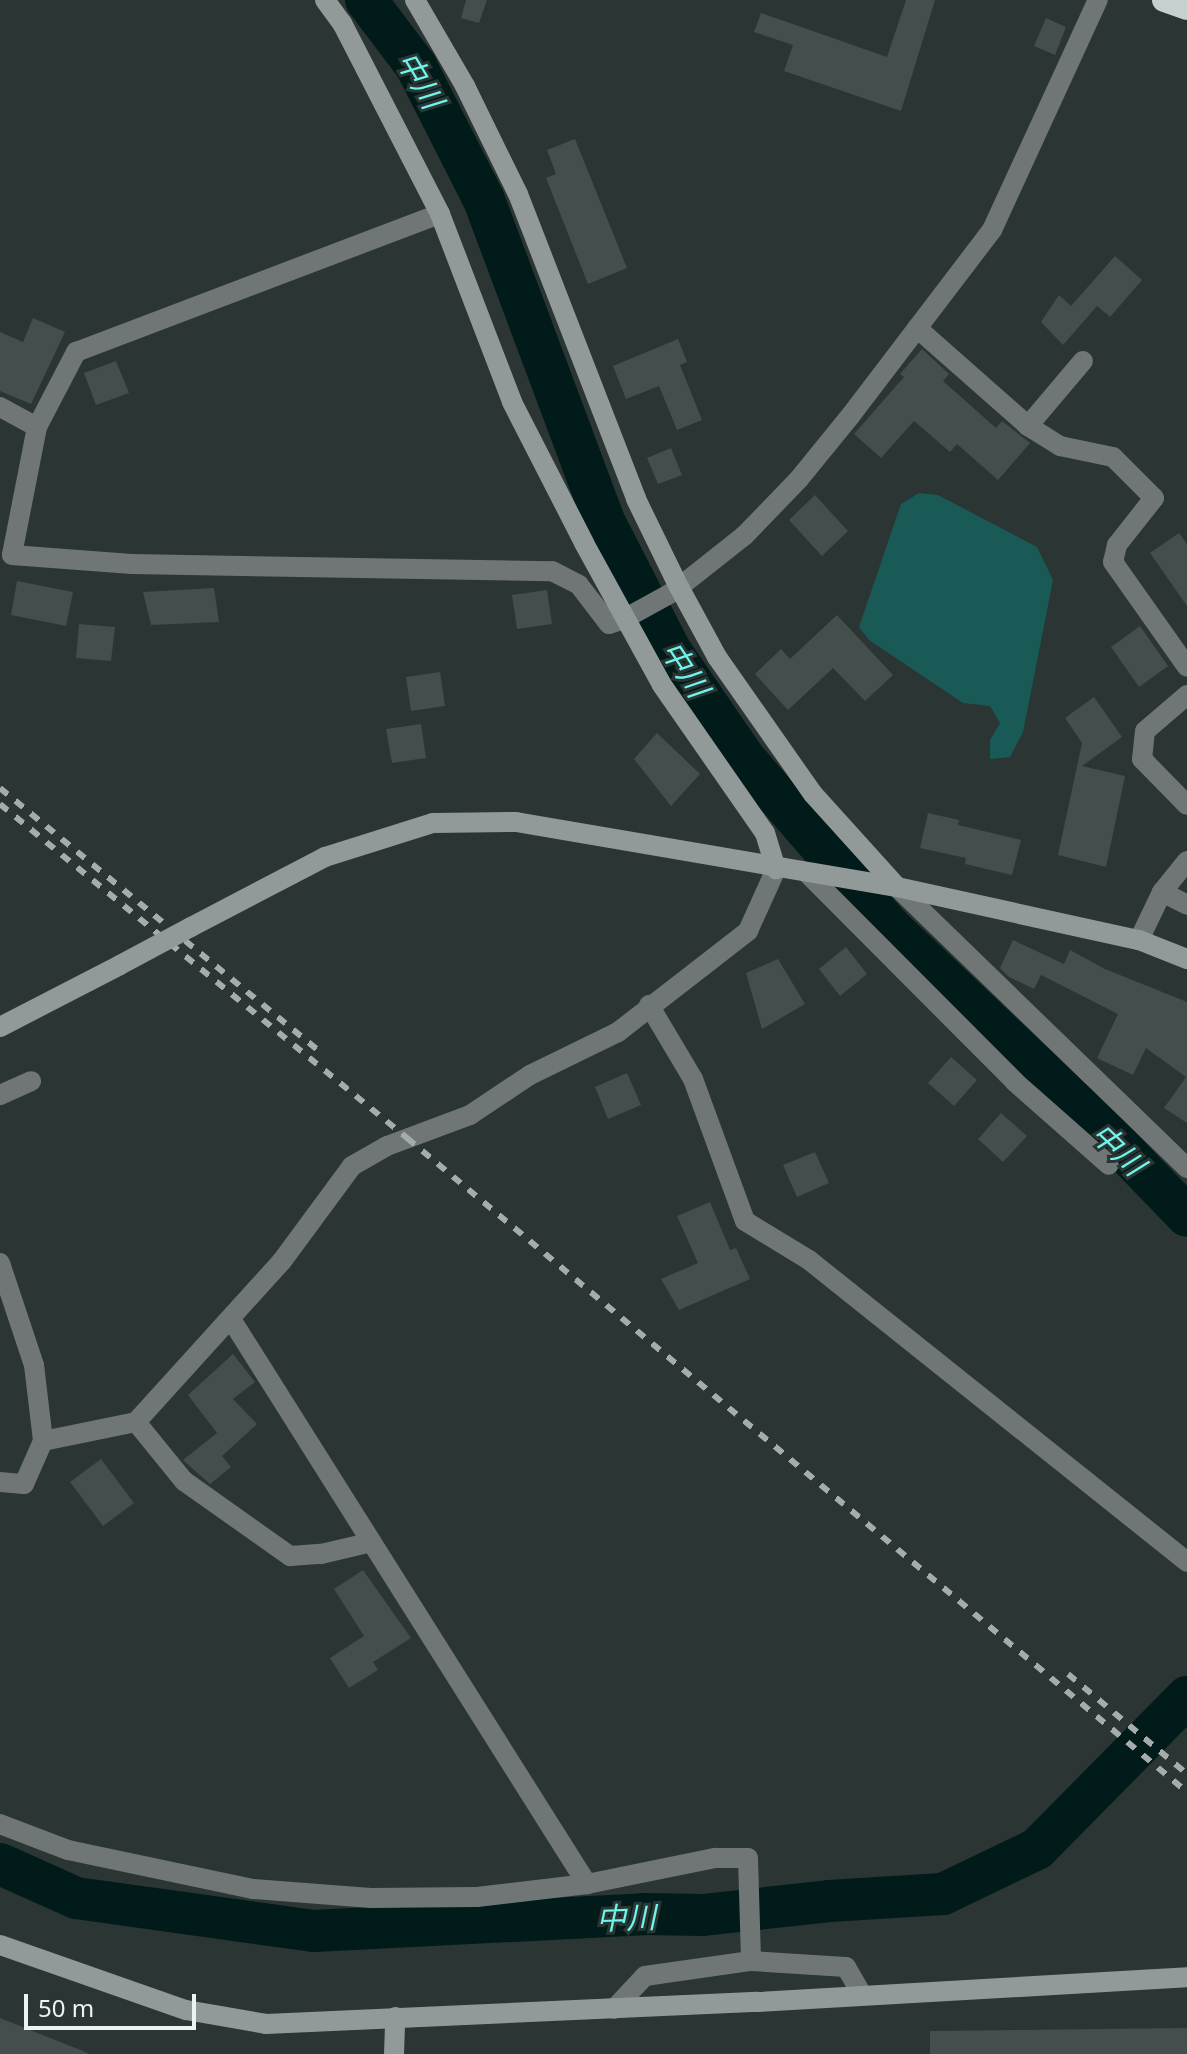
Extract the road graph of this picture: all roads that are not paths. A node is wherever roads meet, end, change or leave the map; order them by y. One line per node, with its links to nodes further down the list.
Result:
1 (325, 0): 6 (street)
2 (415, 0): 12 (street)
3 (1098, 0): 7 (street)
4 (1164, 0): 5 (highway)
5 (1187, 8)
6 (440, 214): 11 (street); 13 (street)
7 (917, 328): 10 (street); 12 (street)
8 (1083, 361): 10 (street)
9 (0, 407): 11 (street)
10 (1028, 426): 14 (street)
11 (37, 427): 13 (street)
12 (676, 590): 13 (street); 20 (street)
13 (630, 616): 18 (street)
14 (1187, 667)
15 (1187, 695): 16 (street)
16 (1187, 805)
17 (1187, 861): 21 (street)
18 (776, 869): 19 (street); 25 (street); 26 (street, bridge)
19 (808, 874): 20 (street); 29 (street)
20 (897, 887): 23 (street); 30 (street)
21 (1162, 892): 22 (street); 23 (street)
22 (1187, 905)
23 (1139, 940): 24 (street)
24 (1187, 959)
25 (649, 1005): 32 (street); 37 (street)
26 (0, 1027)
27 (31, 1081): 28 (street)
28 (0, 1095)
29 (1109, 1165)
30 (1187, 1168)
31 (0, 1263): 34 (street)
32 (231, 1319): 33 (street); 36 (street)
33 (136, 1422): 34 (street); 36 (street)
34 (43, 1441): 35 (street)
35 (0, 1482)
36 (372, 1542): 39 (street)
37 (1187, 1562)
38 (0, 1824): 39 (street)
39 (587, 1884): 41 (street)
40 (0, 1945): 45 (street)
41 (752, 1954): 43 (street); 44 (street)
42 (1187, 1977): 43 (street)
43 (862, 1995): 44 (street)
44 (614, 2009): 45 (street)
45 (395, 2017): 46 (street)
46 (394, 2054)

